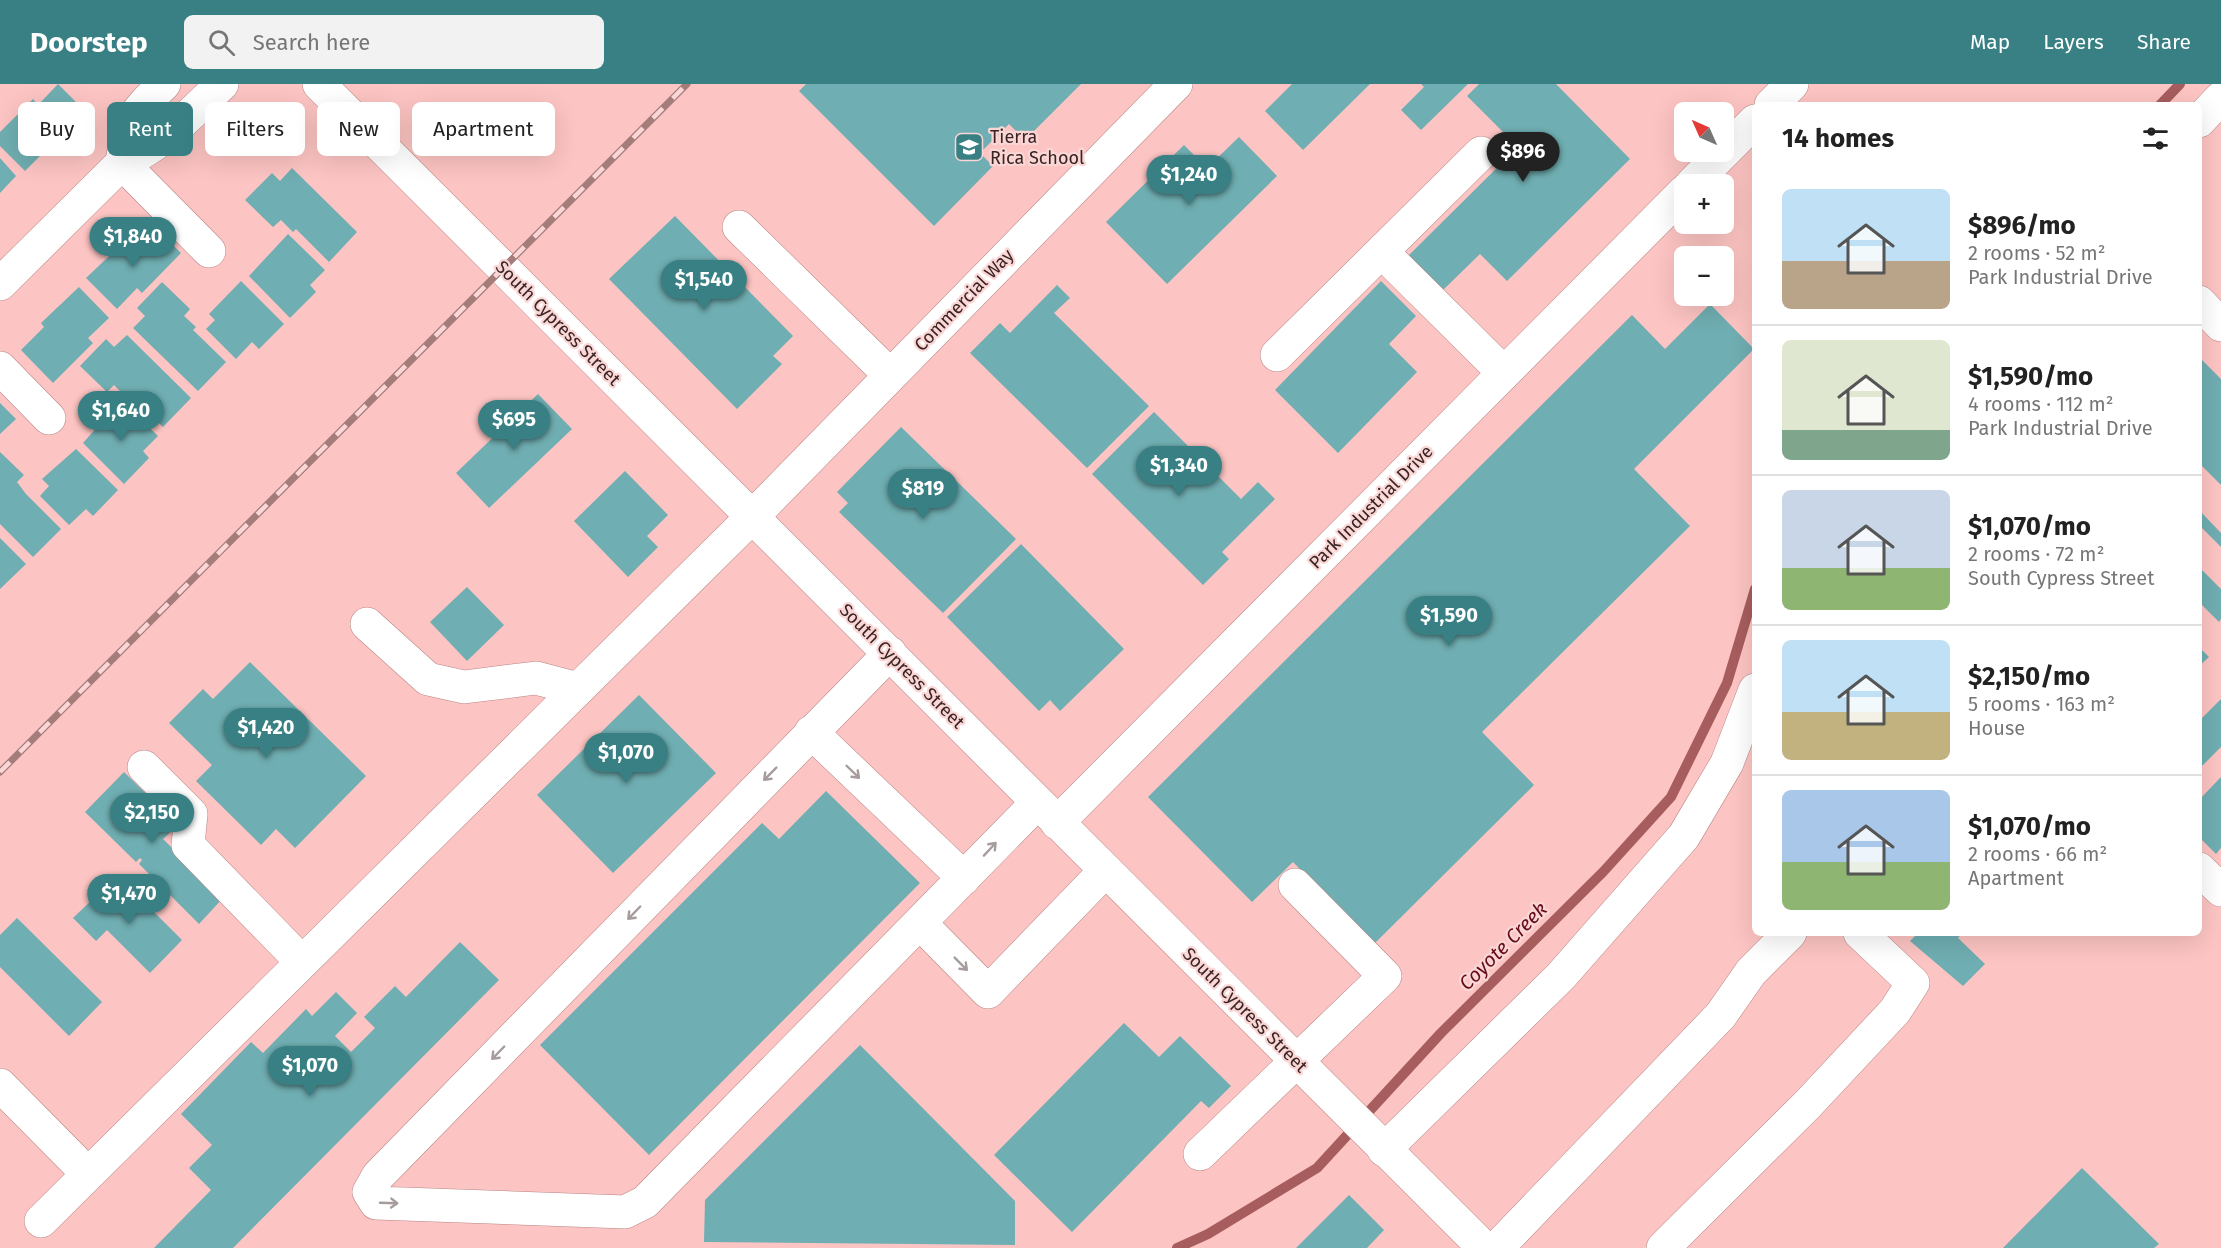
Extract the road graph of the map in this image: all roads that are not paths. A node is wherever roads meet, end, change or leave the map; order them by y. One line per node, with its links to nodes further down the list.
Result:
1 (164, 84): 11 (street)
2 (222, 84): 11 (street)
3 (319, 84): 25 (street, South Cypress Street)
4 (1176, 84): 23 (street, Commercial Way)
5 (1792, 84): 7 (street)
6 (2221, 98): 8 (street)
7 (1774, 102)
8 (2202, 118)
9 (1752, 124): 12 (street)
10 (1481, 153): 16 (street)
11 (122, 163): 15 (street); 17 (street)
12 (1702, 174)
13 (1674, 202): 22 (street, Park Industrial Drive)
14 (739, 227): 23 (street)
15 (210, 250)
16 (1383, 252): 20 (street); 22 (street)
17 (0, 284)
18 (2202, 306): 19 (street)
19 (2221, 325)
20 (1277, 355)
21 (0, 368): 24 (street)
22 (1504, 373): 32 (street, Park Industrial Drive)
23 (890, 375): 25 (street, Commercial Way)
24 (50, 417)
25 (753, 516): 27 (street, South Cypress Street); 28 (street, Commercial Way)
26 (367, 624): 28 (street)
27 (890, 653): 30 (street); 32 (street, South Cypress Street)
28 (578, 689): 41 (street, Commercial Way)
29 (1752, 698): 44 (street)
30 (811, 732): 35 (street, one-way to 35); 38 (street, Park Industrial Drive, one-way to 38)
31 (144, 767): 41 (street)
32 (1047, 813): 33 (street, South Cypress Street); 35 (street, Park Industrial Drive, one-way to 32)
33 (1106, 871): 38 (street, one-way to 33); 42 (street, South Cypress Street)
34 (2202, 872): 37 (street)
35 (964, 878): 38 (street, Park Industrial Drive)
36 (1295, 885): 42 (street)
37 (2221, 890)
38 (920, 923)
39 (1787, 936): 49 (street)
40 (1863, 936): 50 (street)
41 (302, 962): 46 (street, Commercial Way)
42 (1296, 1062): 44 (street, South Cypress Street); 45 (street)
43 (0, 1085): 46 (street)
44 (1376, 1142): 48 (street, South Cypress Street)
45 (1200, 1154)
46 (88, 1174): 47 (street, Commercial Way)
47 (41, 1221)
48 (1484, 1248)
49 (1497, 1248)
50 (1663, 1248)

